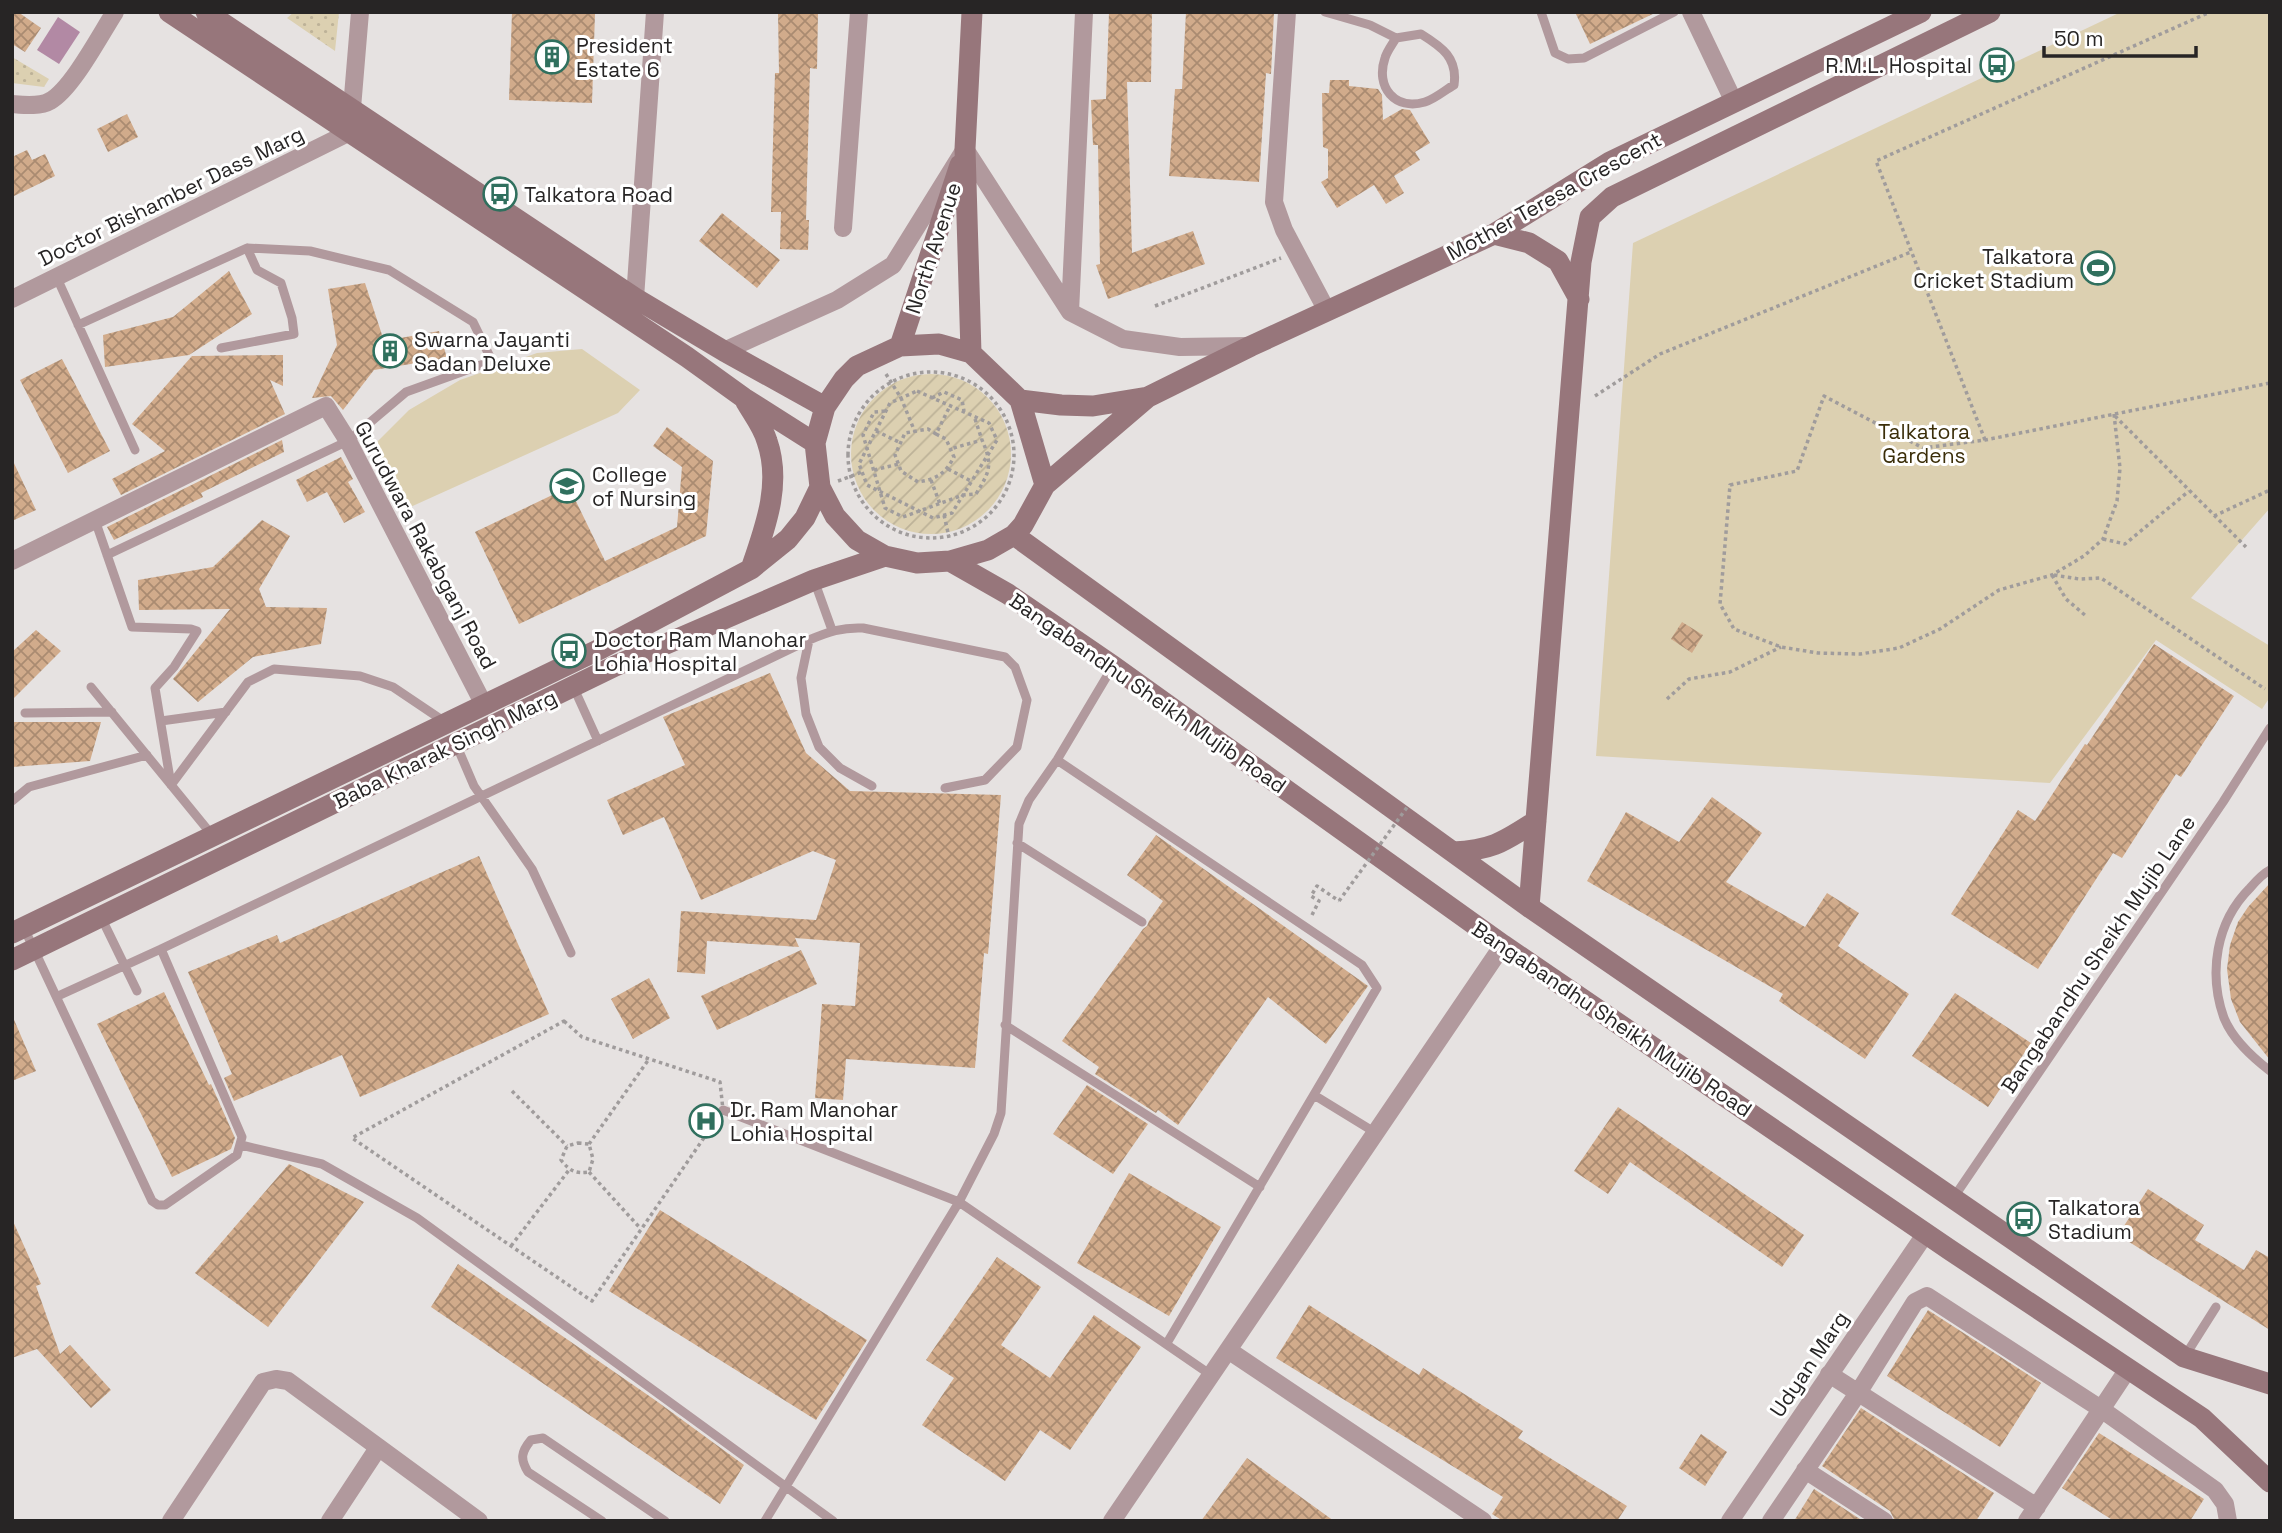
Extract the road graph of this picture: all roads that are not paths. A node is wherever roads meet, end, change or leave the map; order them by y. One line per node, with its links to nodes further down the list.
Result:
1 (115, 12): 18 (street)
2 (169, 12): 20 (main road)
3 (206, 12): 19 (main road)
4 (360, 12): 19 (street)
5 (655, 12): 26 (street)
6 (859, 12): 22 (street)
7 (972, 12): 21 (main road, North Avenue)
8 (1084, 12): 30 (street)
9 (1287, 12): 29 (street)
10 (1325, 12): 16 (lane)
11 (1541, 12): 12 (lane)
12 (1674, 12)
13 (1691, 12): 17 (street)
14 (1921, 12): 17 (main road, Mother Teresa Crescent)
15 (1990, 12): 28 (main road, Mother Teresa Crescent)
16 (1395, 38): 16 (lane)
17 (1734, 102): 23 (main road, Mother Teresa Crescent)
18 (12, 104)
19 (352, 110): 20 (street); 26 (main road)
20 (350, 132): 25 (street, Doctor Bishamber Dass Marg); 38 (main road)
21 (965, 149): 30 (street); 32 (main road, North Avenue); 35 (street); 36 (main road, North Avenue)
22 (843, 228)
23 (1494, 234): 28 (main road); 29 (main road, Mother Teresa Crescent)
24 (247, 248): 31 (lane); 34 (lane); 41 (lane)
25 (57, 278): 27 (street, Doctor Bishamber Dass Marg); 31 (lane)
26 (635, 298): 35 (main road)
27 (12, 299)
28 (1579, 300): 75 (main road)
29 (1327, 311): 33 (main road, Mother Teresa Crescent)
30 (1070, 312): 33 (street)
31 (78, 325): 43 (lane)
32 (900, 346): 36 (main road); 40 (main road)
33 (1251, 346): 37 (main road, Mother Teresa Crescent)
34 (220, 348)
35 (724, 351): 40 (main road)
36 (971, 353): 39 (main road)
37 (1149, 397): 39 (main road, Mother Teresa Crescent); 44 (main road, Mother Teresa Crescent)
38 (744, 398): 42 (main road); 52 (main road)
39 (1020, 400): 44 (main road)
40 (825, 407): 42 (main road)
41 (348, 441): 46 (street, Gurudwara Rakabganj Road); 48 (lane); 59 (street, Gurudwara Rakabganj Road)
42 (815, 443): 45 (main road)
43 (135, 450)
44 (1045, 485): 47 (main road)
45 (820, 487): 49 (main road); 52 (main road, Baba Kharak Singh Marg)
46 (95, 520): 48 (lane); 51 (street)
47 (1014, 535): 50 (main road); 78 (main road, Bangabandhu Sheikh Mujib Road)
48 (107, 555): 63 (lane)
49 (885, 556): 50 (main road); 53 (main road, Baba Kharak Singh Marg)
50 (952, 560): 56 (main road, Bangabandhu Sheikh Mujib Road)
51 (12, 561)
52 (751, 569): 59 (main road, Baba Kharak Singh Marg)
53 (814, 580): 54 (lane); 57 (main road, Baba Kharak Singh Marg)
54 (832, 630): 55 (lane); 72 (lane)
55 (809, 640): 66 (lane); 71 (lane)
56 (1113, 666): 69 (lane); 84 (main road, Bangabandhu Sheikh Mujib Road)
57 (573, 686): 66 (lane); 67 (main road, Baba Kharak Singh Marg)
58 (91, 687): 60 (lane)
59 (484, 705): 64 (main road, Baba Kharak Singh Marg)
60 (112, 712): 62 (lane); 68 (lane)
61 (226, 712): 63 (lane); 64 (lane); 70 (lane)
62 (26, 713)
63 (161, 721): 70 (lane)
64 (446, 723): 76 (main road, Baba Kharak Singh Marg)
65 (2270, 728): 99 (lane, Bangabandhu Sheikh Mujib Lane)
66 (598, 741): 73 (lane)
67 (456, 744): 73 (lane); 81 (main road, Baba Kharak Singh Marg)
68 (147, 755): 70 (lane); 74 (lane)
69 (1057, 760): 77 (lane); 94 (lane)
70 (172, 785): 76 (lane)
71 (872, 786)
72 (945, 788)
73 (484, 797): 86 (lane); 87 (lane)
74 (12, 801)
75 (1536, 821): 78 (main road); 80 (main road)
76 (213, 836): 83 (main road, Baba Kharak Singh Marg)
77 (1017, 843): 82 (lane); 92 (lane)
78 (1453, 852): 80 (main road, Bangabandhu Sheikh Mujib Road)
79 (2270, 870): 93 (lane)
80 (1529, 907): 99 (main road, Bangabandhu Sheikh Mujib Road)
81 (101, 917): 85 (main road, Baba Kharak Singh Marg); 89 (lane)
82 (1142, 922)
83 (18, 930): 85 (lane)
84 (1503, 945): 96 (street); 101 (main road, Bangabandhu Sheikh Mujib Road)
85 (34, 949): 88 (main road, Baba Kharak Singh Marg); 91 (lane)
86 (161, 949): 89 (lane); 97 (lane)
87 (571, 953)
88 (12, 960)
89 (126, 965): 90 (lane); 91 (lane)
90 (137, 991)
91 (58, 996): 97 (lane)
92 (1005, 1024): 98 (lane); 100 (lane)
93 (2270, 1071)
94 (1314, 1095): 96 (lane); 98 (lane)
95 (723, 1110): 100 (lane)
96 (1376, 1133): 104 (street)
97 (241, 1145): 115 (lane)
98 (1260, 1187): 103 (lane)
99 (1952, 1198): 105 (main road, Bangabandhu Sheikh Mujib Road)
100 (959, 1202): 103 (lane); 115 (lane)
101 (1926, 1233): 106 (main road, Bangabandhu Sheikh Mujib Road); 107 (street, Udyan Marg)
102 (2216, 1307): 105 (lane)
103 (1167, 1343): 108 (lane)
104 (1228, 1350): 108 (street); 126 (street)
105 (2184, 1357): 109 (main road, Bangabandhu Sheikh Mujib Road)
106 (2127, 1369): 111 (street); 114 (main road, Bangabandhu Sheikh Mujib Road)
107 (1829, 1374): 110 (street); 127 (street, Udyan Marg)
108 (1211, 1375): 125 (street)
109 (2270, 1384)
110 (1858, 1392): 111 (street); 113 (street); 116 (street)
111 (2101, 1409): 116 (street); 130 (street)
112 (378, 1448): 117 (street); 118 (street); 119 (street)
113 (1805, 1470): 128 (street); 129 (street)
114 (2270, 1482)
115 (786, 1486): 123 (lane); 124 (lane)
116 (2032, 1514)
117 (460, 1516): 120 (street)
118 (172, 1521)
119 (330, 1521)
120 (479, 1521)
121 (602, 1521): 122 (lane)
122 (665, 1521)
123 (765, 1521)
124 (833, 1521)
125 (1112, 1521)
126 (1483, 1521)
127 (1730, 1521)
128 (1771, 1521)
129 (1884, 1521)
130 (2228, 1521)

